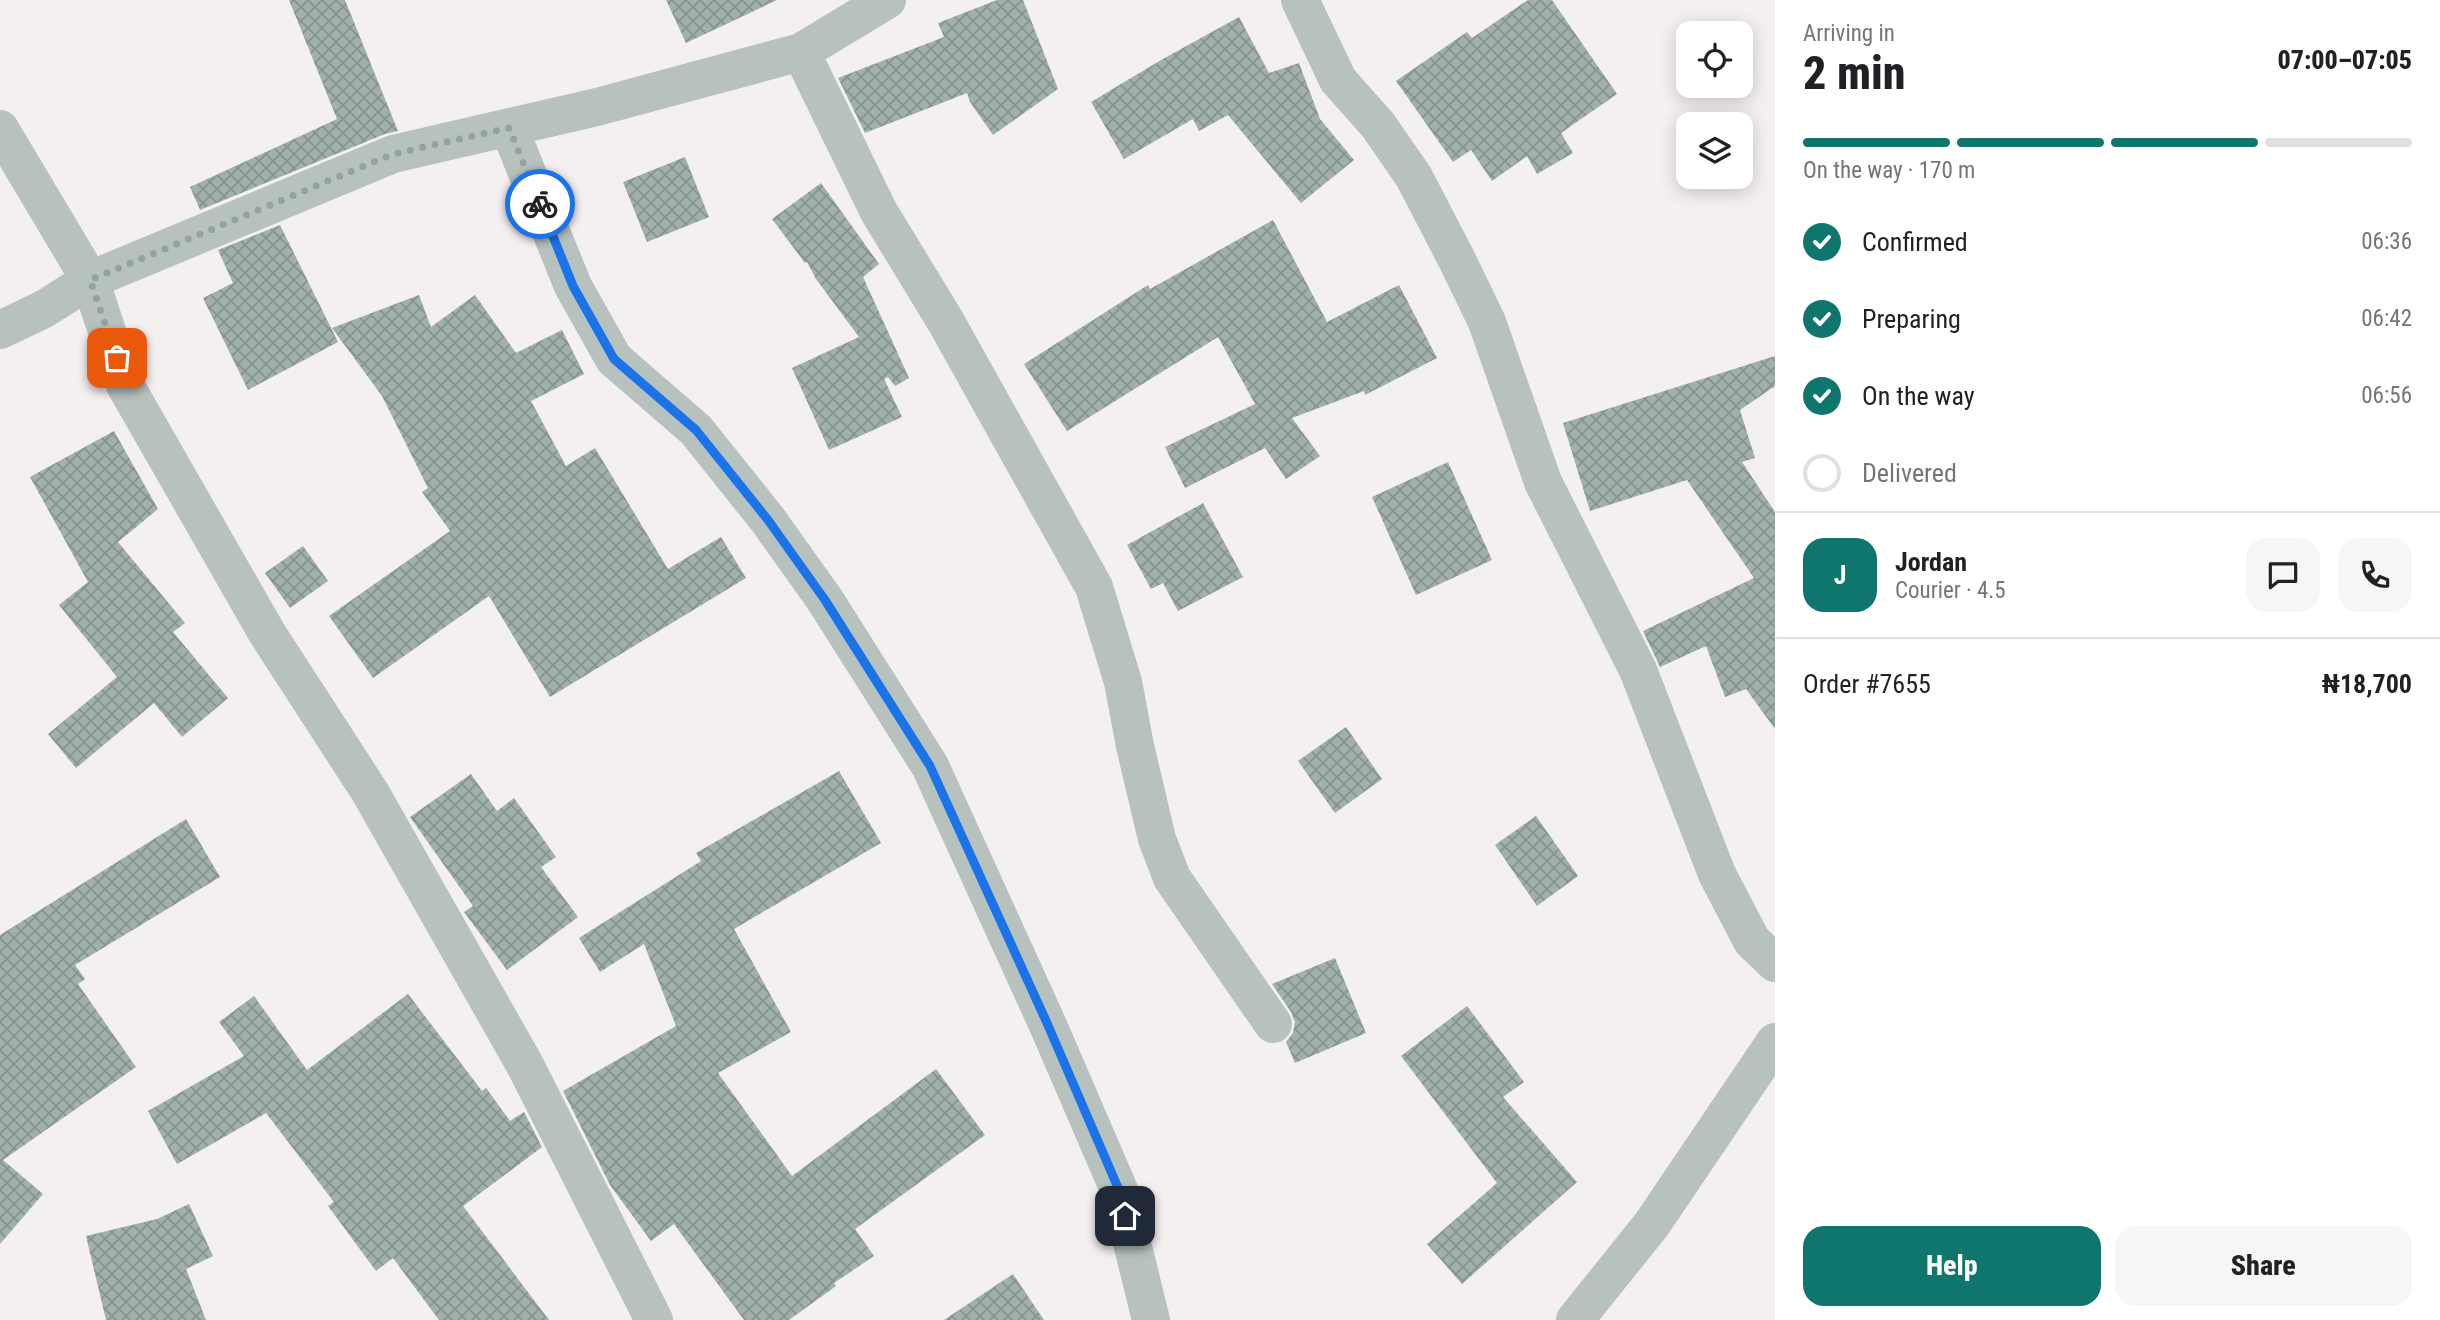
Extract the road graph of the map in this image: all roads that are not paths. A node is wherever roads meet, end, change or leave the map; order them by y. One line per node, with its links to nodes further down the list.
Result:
1 (887, 0): 3 (street)
2 (1300, 0): 8 (street)
3 (801, 52): 4 (street); 9 (street)
4 (509, 128): 6 (street); 12 (street)
5 (0, 129): 6 (street)
6 (90, 280): 7 (street); 11 (street)
7 (0, 330)
8 (1775, 963)
9 (1273, 1024)
10 (1775, 1042): 13 (street)
11 (654, 1320)
12 (1151, 1320)
13 (1575, 1320)

